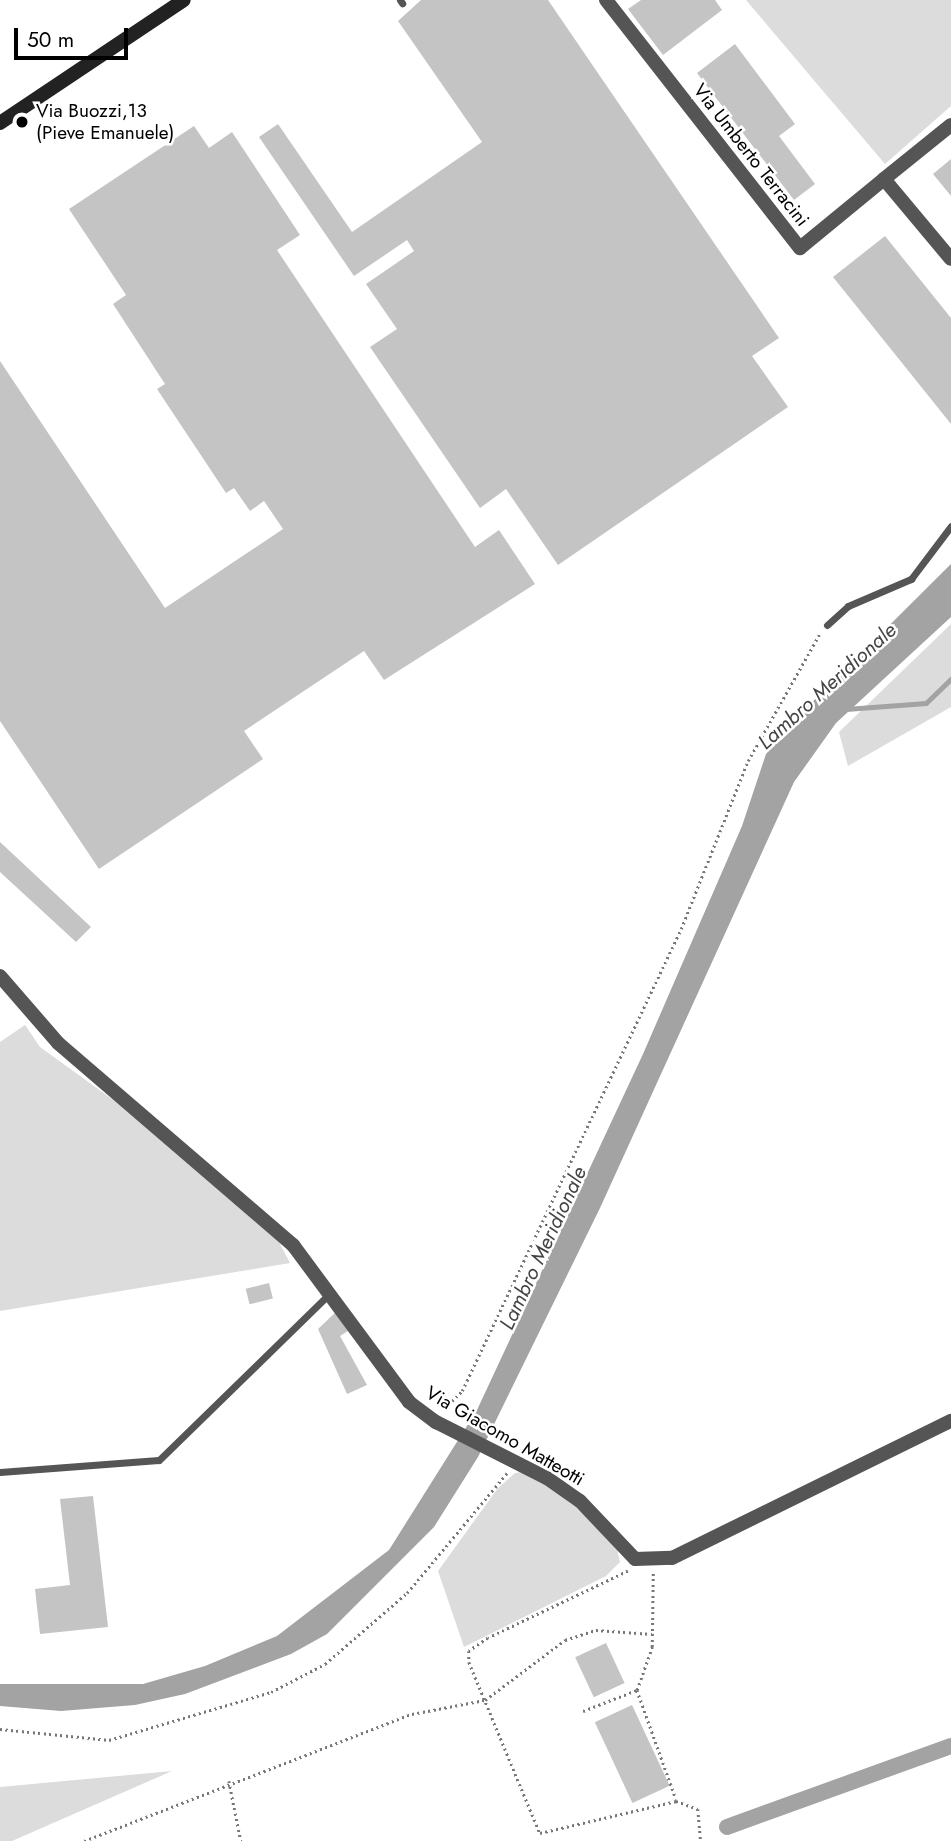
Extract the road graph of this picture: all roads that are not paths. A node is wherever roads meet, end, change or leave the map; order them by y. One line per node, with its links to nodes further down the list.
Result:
1 (184, 0): 3 (main road)
2 (606, 0): 5 (street, Via Umberto Terracini)
3 (0, 123)
4 (951, 125): 5 (street, Via Umberto Terracini)
5 (884, 179): 6 (street)
6 (951, 259)
7 (951, 526): 8 (lane)
8 (827, 625)
9 (0, 976): 10 (street, Via Giacomo Matteotti)
10 (332, 1291): 11 (street, Via Giacomo Matteotti); 12 (lane)
11 (951, 1421)
12 (0, 1472)

